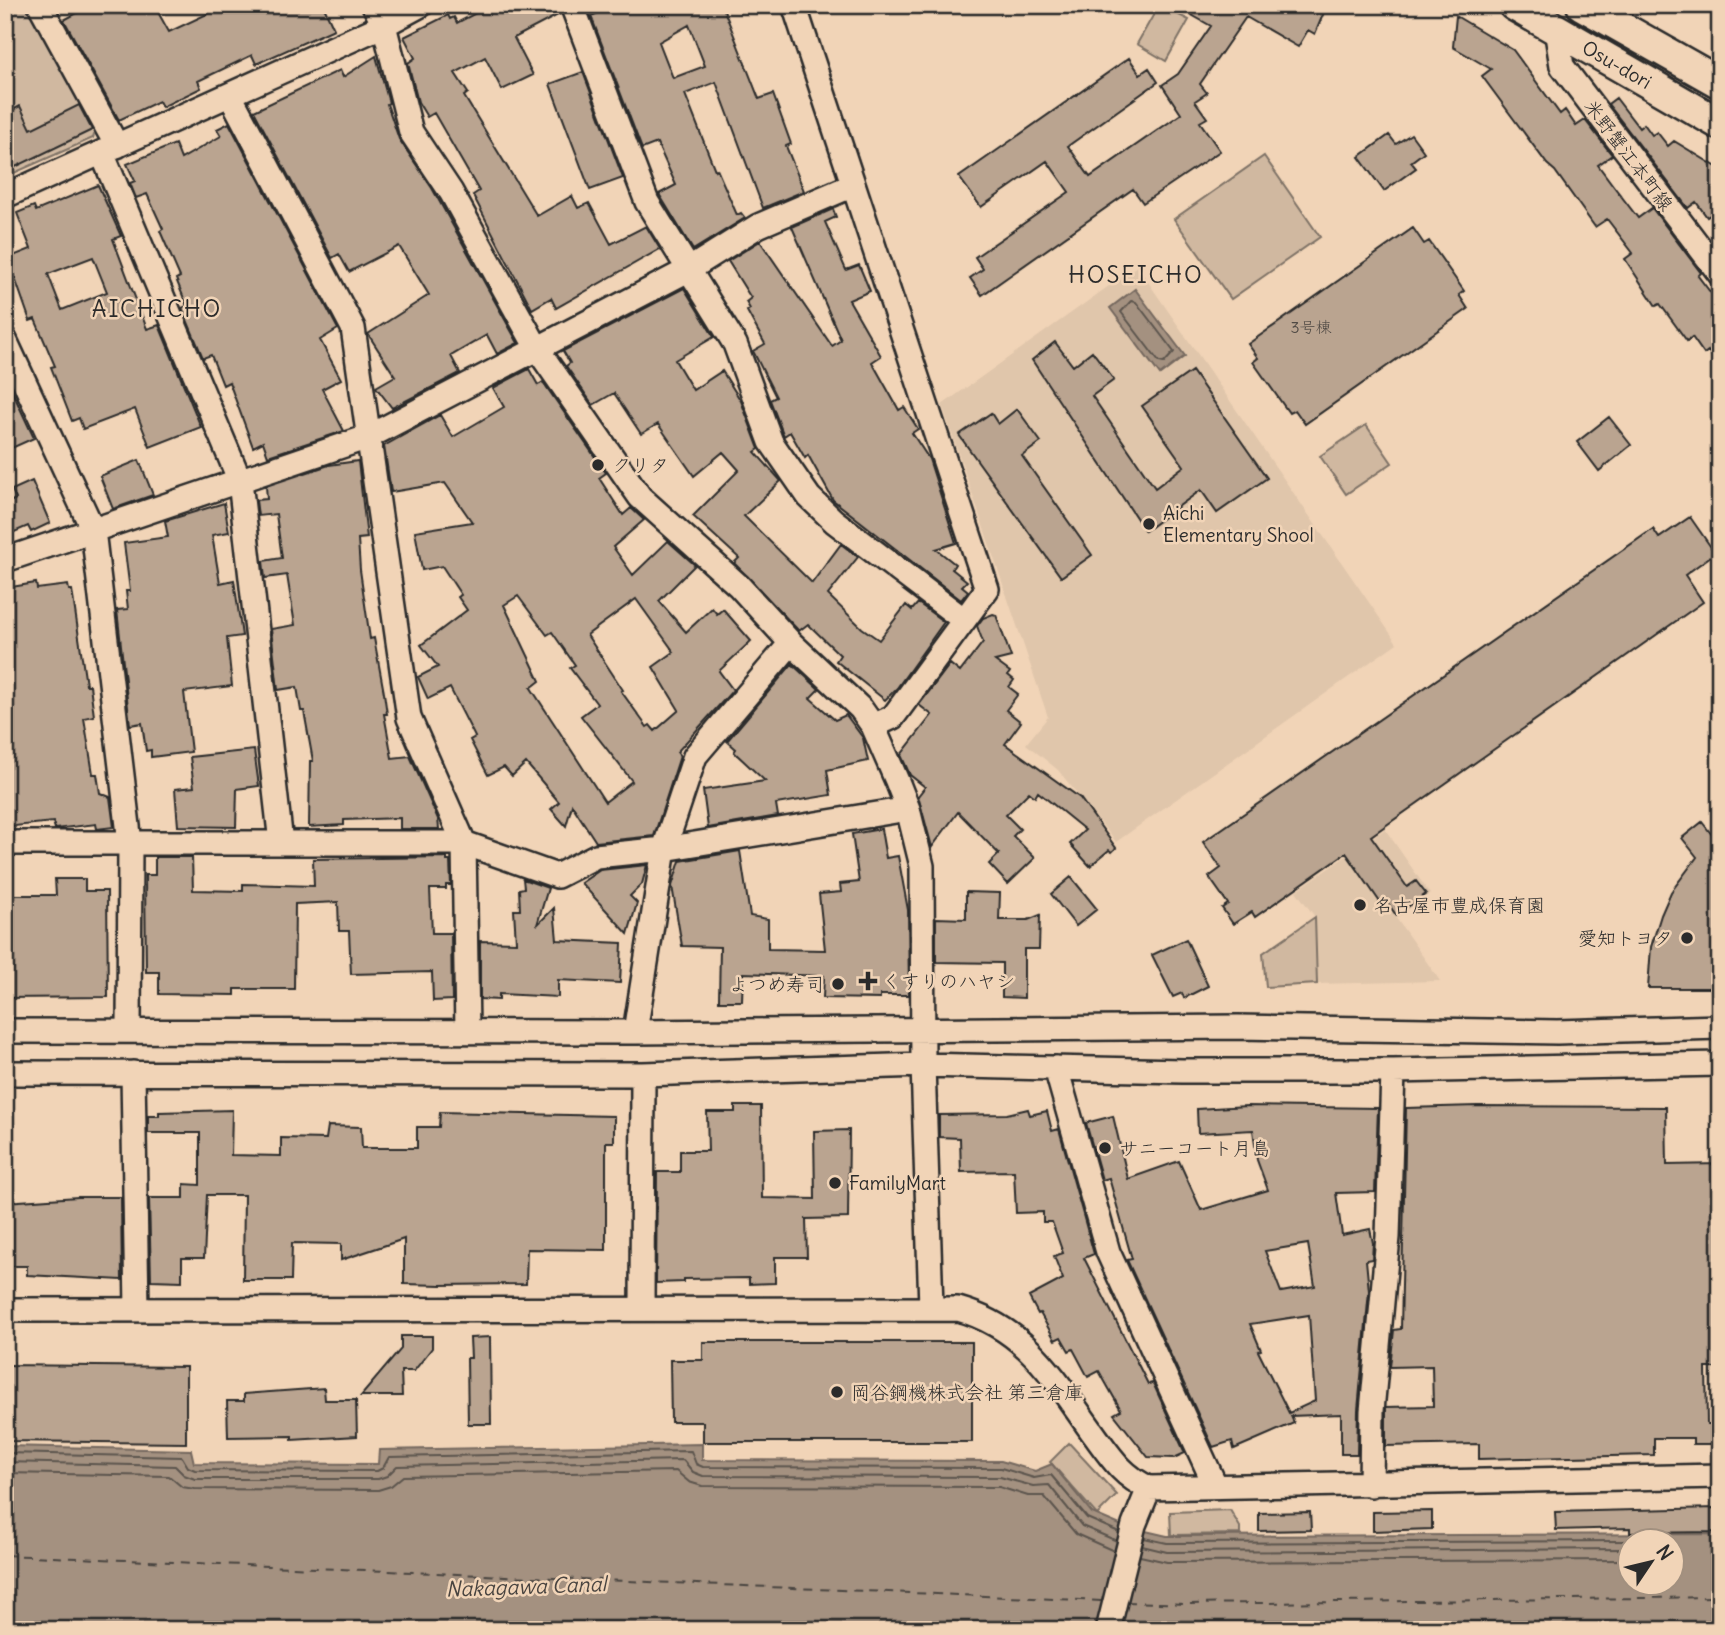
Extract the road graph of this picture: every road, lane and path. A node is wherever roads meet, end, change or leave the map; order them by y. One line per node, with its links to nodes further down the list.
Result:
1 (40, 5): 12 (street)
2 (421, 5): 7 (street)
3 (572, 5): 16 (street)
4 (794, 5): 13 (street)
5 (1514, 5): 8 (main road, Osu-dori)
6 (1582, 5): 9 (main road, Osu-dori)
7 (379, 15): 10 (street); 18 (street)
8 (1556, 29): 11 (main road, Osu-dori); 15 (street, 米野蟹江本町線)
9 (1720, 83)
10 (230, 95): 12 (street); 19 (street)
11 (1720, 124)
12 (110, 149): 14 (street); 20 (street)
13 (851, 186): 16 (street); 23 (street)
14 (5, 196)
15 (1716, 262)
16 (688, 270): 18 (street); 23 (street)
17 (5, 340): 21 (street)
18 (538, 350): 19 (street); 24 (street)
19 (368, 438): 20 (street); 30 (street)
20 (240, 481): 21 (street); 29 (street)
21 (93, 530): 22 (street); 28 (street)
22 (5, 560)
23 (964, 620): 25 (street)
24 (791, 643): 25 (street); 31 (street)
25 (873, 726): 26 (street)
26 (908, 809): 31 (street); 33 (street)
27 (5, 843): 28 (street)
28 (130, 843): 29 (street); 34 (street)
29 (281, 843): 30 (street)
30 (464, 843): 31 (street); 36 (street)
31 (664, 849): 37 (street)
32 (1720, 1027): 33 (street)
33 (923, 1028): 37 (street); 38 (street)
34 (128, 1030): 35 (street); 36 (street)
35 (5, 1031)
36 (467, 1031): 37 (street)
37 (635, 1032)
38 (923, 1065): 40 (street); 44 (street); 45 (street)
39 (1720, 1065): 41 (street)
40 (1056, 1068): 41 (street); 50 (street)
41 (1393, 1071): 51 (street)
42 (5, 1073): 43 (street)
43 (133, 1073): 44 (street); 47 (street)
44 (643, 1074): 46 (street)
45 (931, 1307): 46 (street); 52 (street)
46 (642, 1308): 47 (street)
47 (137, 1309): 48 (street)
48 (5, 1310)
49 (1720, 1476): 51 (street)
50 (1215, 1485): 51 (street); 52 (street)
51 (1371, 1485)
52 (1149, 1488): 53 (street)
53 (1108, 1630)

